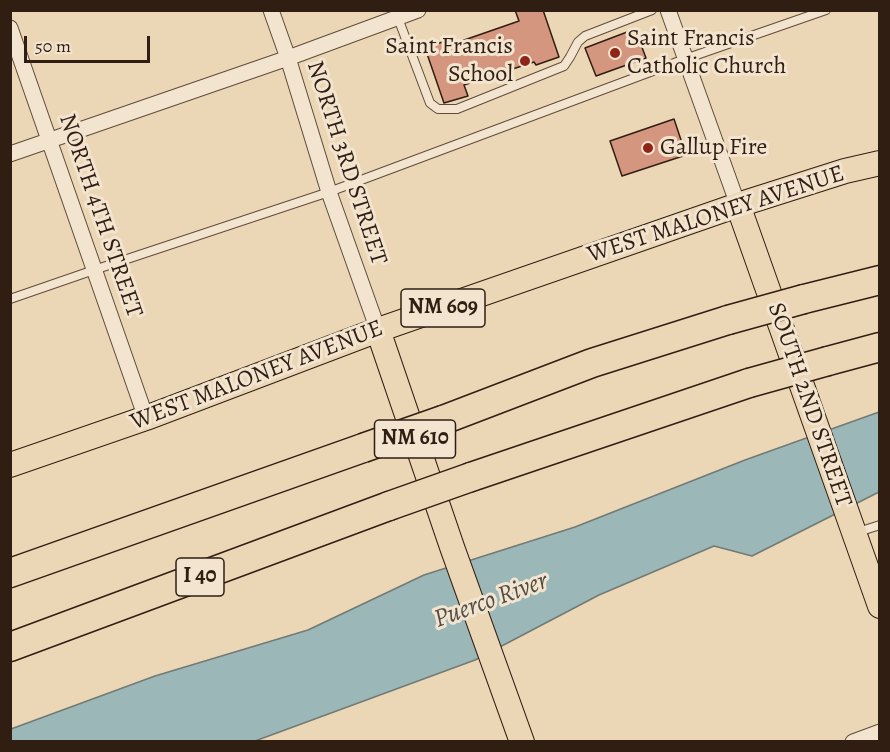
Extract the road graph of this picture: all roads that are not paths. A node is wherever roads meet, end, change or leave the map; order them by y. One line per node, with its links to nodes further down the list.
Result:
1 (271, 10): 8 (street, NORTH 3RD STREET)
2 (418, 10): 6 (street)
3 (652, 10): 6 (lane)
4 (668, 10): 9 (street)
5 (826, 10): 9 (lane)
6 (398, 18): 8 (street)
7 (10, 28): 10 (street, NORTH 4TH STREET)
8 (288, 58): 10 (street); 13 (street, NORTH 3RD STREET)
9 (685, 58): 13 (lane); 14 (street)
10 (50, 140): 11 (street); 15 (street, NORTH 4TH STREET)
11 (10, 154)
12 (879, 163): 14 (main road, WEST MALONEY AVENUE / NM 609)
13 (329, 192): 15 (lane); 18 (street, NORTH 3RD STREET)
14 (738, 204): 18 (main road, WEST MALONEY AVENUE / NM 609); 23 (main road, SOUTH 2ND STREET)
15 (94, 270): 17 (lane); 20 (street, NORTH 4TH STREET)
16 (879, 280): 24 (highway, bridge)
17 (10, 299)
18 (378, 330): 20 (main road, WEST MALONEY AVENUE / NM 609); 28 (main road, NM 610)
19 (879, 347): 26 (highway, I 40, bridge)
20 (146, 418): 21 (main road, WEST MALONEY AVENUE / NM 609)
21 (10, 465)
22 (879, 525): 23 (lane)
23 (853, 530): 25 (main road, SOUTH 2ND STREET)
24 (10, 573)
25 (879, 606)
26 (10, 647)
27 (879, 732): 29 (street)
28 (522, 741)
29 (853, 741)

